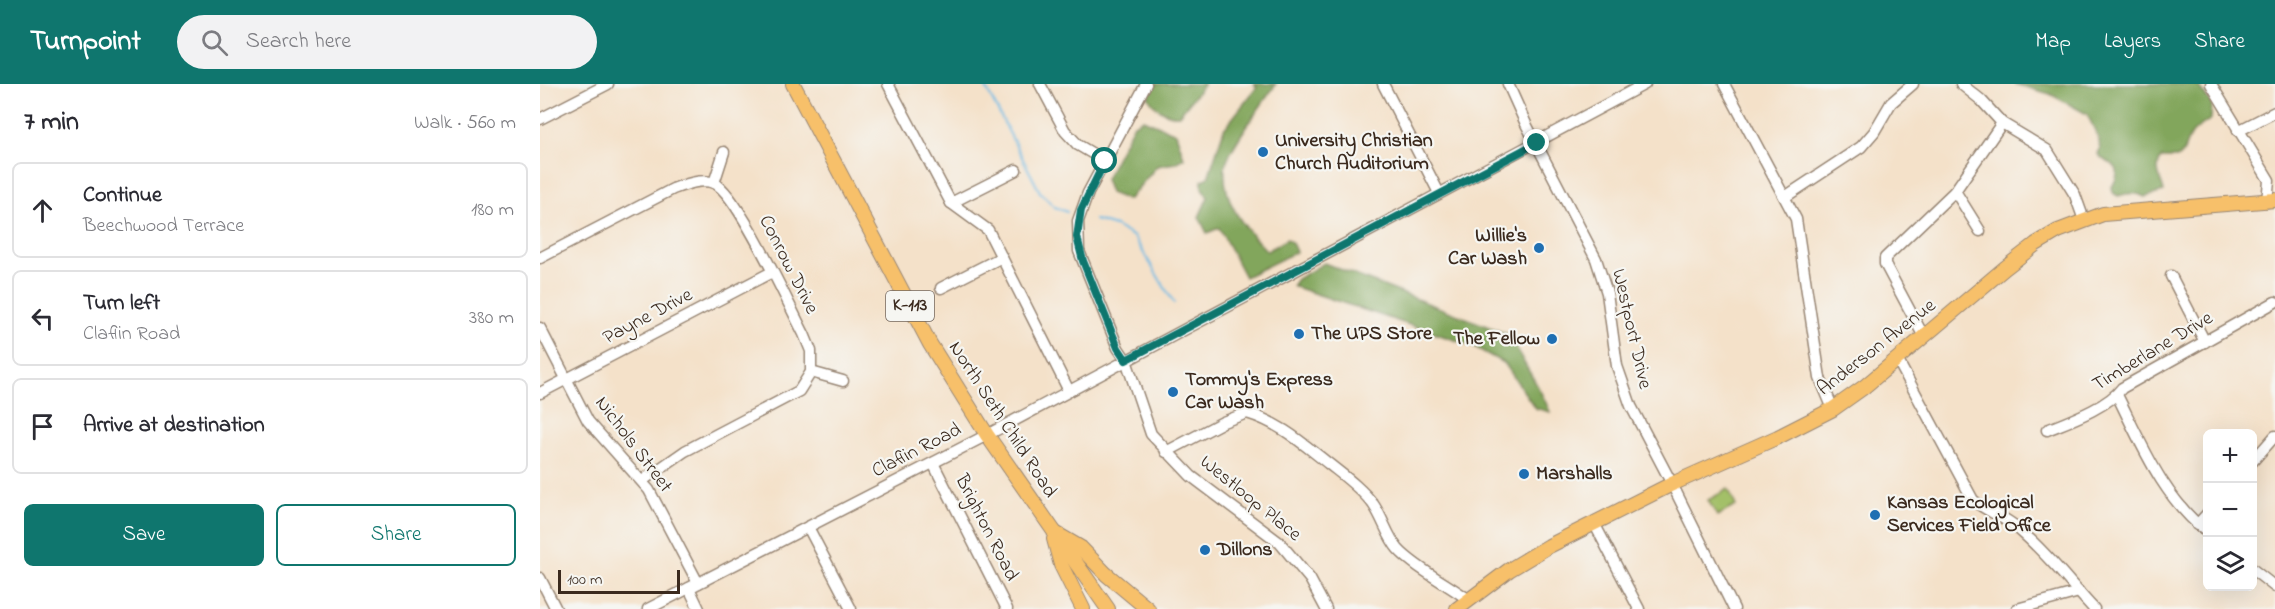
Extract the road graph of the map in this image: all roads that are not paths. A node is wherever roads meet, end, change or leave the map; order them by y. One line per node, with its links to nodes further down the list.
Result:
1 (608, 84): 14 (street)
2 (793, 84): 48 (main road, North Seth Child Road / K-113)
3 (888, 84): 25 (street)
4 (1040, 84): 19 (street)
5 (1146, 84): 19 (street, Westloop Place)
6 (1383, 84): 23 (street)
7 (1508, 84): 17 (street, Westport Drive)
8 (1645, 84): 17 (street, Claflin Road)
9 (1724, 84): 24 (street)
10 (1913, 84): 24 (street)
11 (1961, 84): 15 (street)
12 (2211, 84): 16 (street)
13 (2275, 112): 16 (street)
14 (540, 119)
15 (2002, 123): 22 (street); 27 (street)
16 (2238, 131): 26 (street)
17 (1537, 143): 23 (street, Claflin Road); 54 (street, Westport Drive)
18 (724, 152): 21 (street)
19 (1105, 161): 39 (street, Westloop Place)
20 (1016, 170): 25 (street)
21 (714, 183): 30 (street); 31 (street, Conrow Drive)
22 (1955, 191): 28 (street); 36 (street)
23 (1439, 193): 39 (street, Claflin Road)
24 (1785, 197): 46 (street)
25 (951, 203): 29 (street)
26 (2272, 203): 27 (main road, Anderson Avenue)
27 (2084, 220): 36 (main road, Anderson Avenue)
28 (1980, 231)
29 (1002, 257): 33 (street); 43 (street)
30 (540, 258)
31 (772, 272): 40 (street, Conrow Drive); 41 (street, Payne Drive)
32 (2170, 276): 37 (street)
33 (941, 288)
34 (2275, 303): 37 (street, Timberlane Drive)
35 (540, 328): 41 (street, Nichols Street)
36 (1924, 337): 38 (main road, Anderson Avenue)
37 (2205, 342): 45 (street, Timberlane Drive)
38 (1897, 359): 46 (main road, Anderson Avenue); 65 (street)
39 (1126, 360): 43 (street, Claflin Road); 50 (street, Westloop Place)
40 (811, 372): 42 (street); 53 (street)
41 (567, 380): 44 (street, Payne Drive); 53 (street, Nichols Street)
42 (843, 381)
43 (1069, 391): 48 (street, Claflin Road)
44 (540, 393)
45 (2117, 395): 47 (street, Timberlane Drive); 57 (street)
46 (1833, 409): 54 (main road, Anderson Avenue)
47 (2047, 430)
48 (987, 435): 52 (street, Claflin Road); 60 (main road, North Seth Child Road / K-113)
49 (2275, 436): 51 (street)
50 (1166, 452): 66 (street, Westloop Place); 75 (street, Westloop Place)
51 (2257, 457)
52 (933, 463): 58 (street, Claflin Road); 71 (street, Brighton Road)
53 (642, 481): 63 (street, Nichols Street)
54 (1672, 484): 56 (main road, Anderson Avenue); 78 (street, Westport Drive)
55 (2203, 518): 57 (street)
56 (1594, 523): 66 (main road, Anderson Avenue); 77 (street)
57 (2197, 525): 59 (street)
58 (808, 527): 63 (street, Claflin Road); 70 (street)
59 (2203, 529)
60 (1052, 531): 72 (main road); 73 (main road, North Seth Child Road / K-113); 74 (main road)
61 (2257, 572): 64 (street)
62 (540, 578): 67 (street)
63 (694, 586): 68 (street, Claflin Road); 69 (street, Nichols Street)
64 (2275, 587)
65 (2079, 592): 79 (street); 80 (street)
66 (1469, 600): 76 (main road, Anderson Avenue)
67 (556, 609)
68 (648, 609)
69 (699, 609)
70 (851, 609)
71 (1007, 609)
72 (1083, 609)
73 (1108, 609)
74 (1148, 609)
75 (1326, 609)
76 (1457, 609)
77 (1639, 609)
78 (1734, 609)
79 (2017, 609)
80 (2094, 609)

